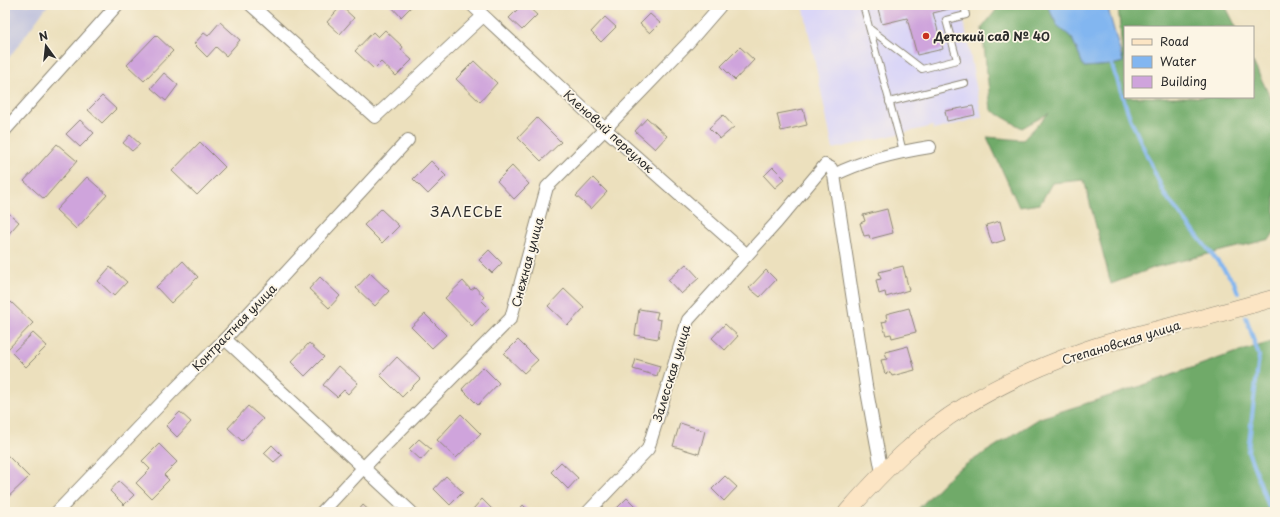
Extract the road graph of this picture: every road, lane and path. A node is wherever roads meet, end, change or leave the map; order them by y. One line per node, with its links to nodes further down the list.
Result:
1 (117, 5): 12 (street)
2 (251, 5): 7 (street)
3 (472, 5): 7 (street, Кленовый переулок)
4 (721, 5): 11 (street, Снежная улица)
5 (864, 5): 8 (lane)
6 (964, 5): 8 (lane)
7 (483, 16): 11 (street, Кленовый переулок)
8 (870, 29): 10 (lane)
9 (965, 83): 10 (lane)
10 (889, 102): 15 (lane)
11 (605, 129): 17 (street, Кленовый переулок); 20 (street, Снежная улица)
12 (5, 130)
13 (408, 140): 19 (street, Контрастная улица)
14 (930, 147): 15 (street)
15 (903, 151): 16 (street)
16 (834, 175): 17 (street, Залесская улица); 21 (street)
17 (747, 255): 25 (street, Залесская улица)
18 (1275, 298): 21 (street, Степановская улица)
19 (225, 339): 20 (street); 22 (street, Контрастная улица)
20 (364, 467): 23 (street, Снежная улица); 24 (street)
21 (882, 473): 26 (street, Степановская улица)
22 (57, 512)
23 (322, 512)
24 (411, 512)
25 (588, 512)
26 (847, 512)

